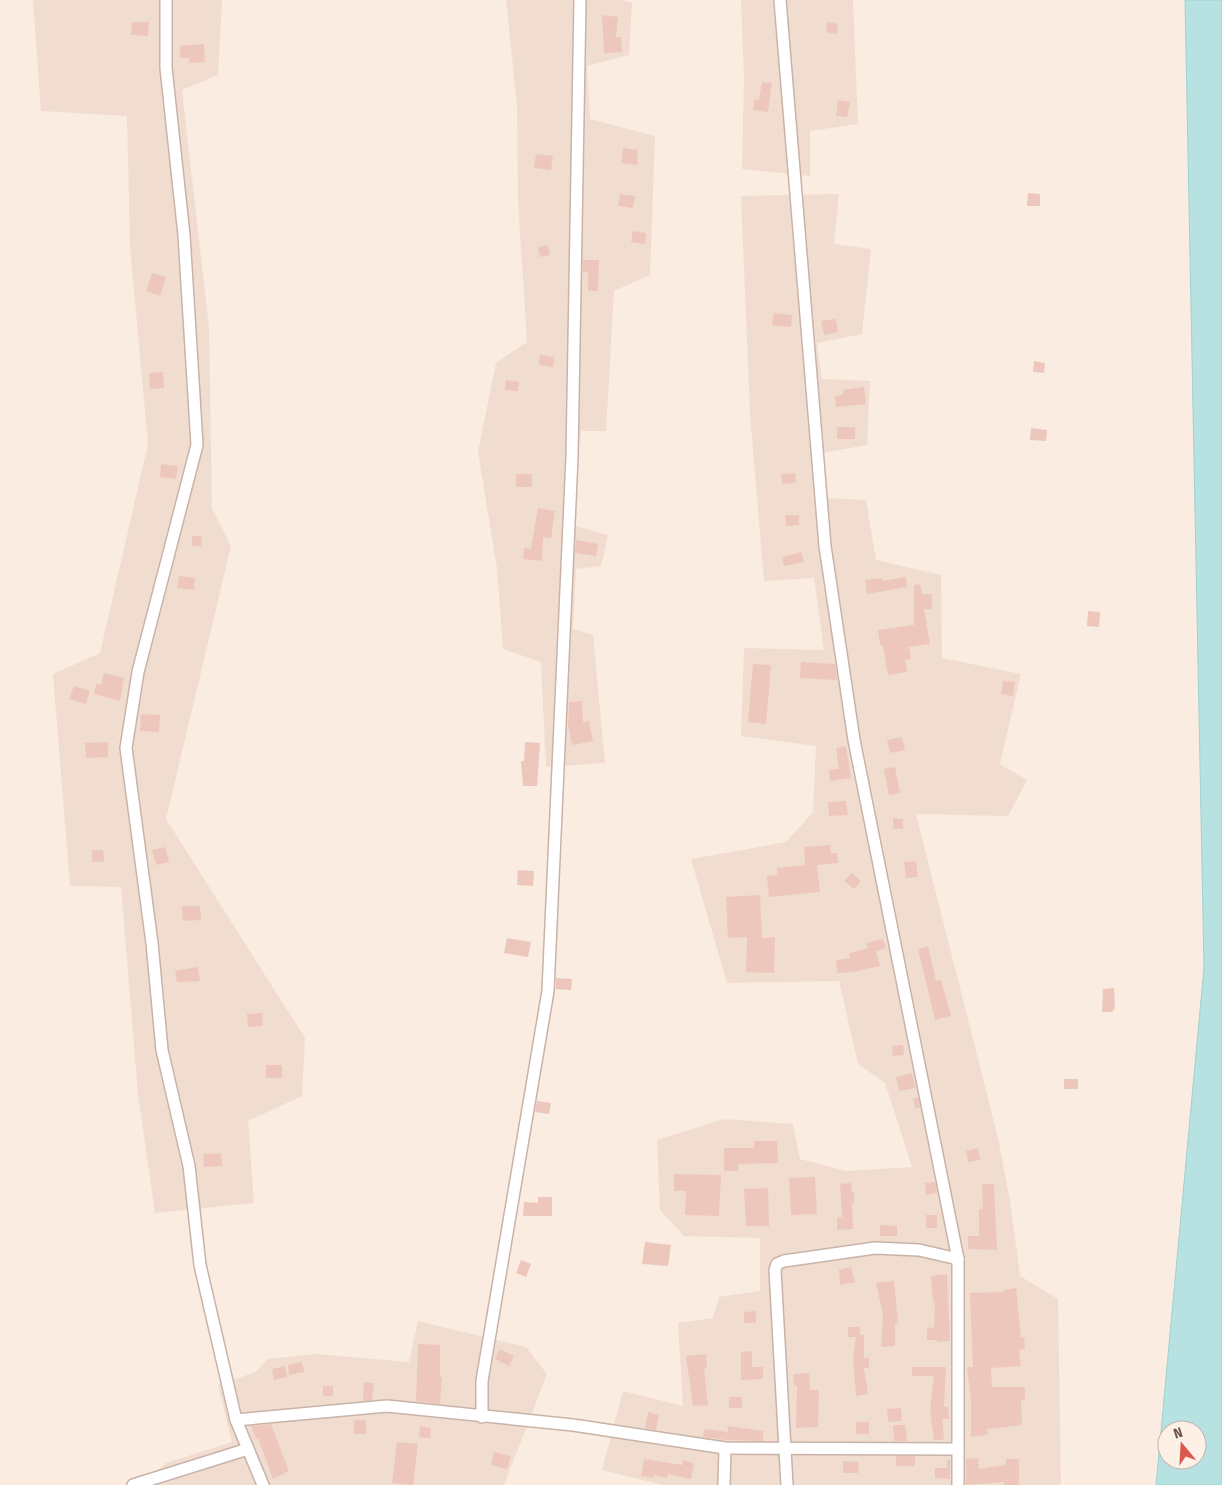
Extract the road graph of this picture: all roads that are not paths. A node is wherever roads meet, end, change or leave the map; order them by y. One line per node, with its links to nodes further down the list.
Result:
1 (166, 0): 6 (street)
2 (580, 0): 5 (street)
3 (780, 0): 4 (street)
4 (958, 1259): 8 (street); 10 (street)
5 (482, 1418): 6 (street); 7 (street)
6 (236, 1420): 9 (street)
7 (725, 1448): 8 (street); 14 (street)
8 (785, 1448): 10 (street); 15 (street)
9 (248, 1449): 11 (street); 13 (street)
10 (958, 1449): 16 (street)
11 (159, 1481): 12 (street)
12 (133, 1485)
13 (263, 1485)
14 (724, 1485)
15 (787, 1485)
16 (958, 1485)

